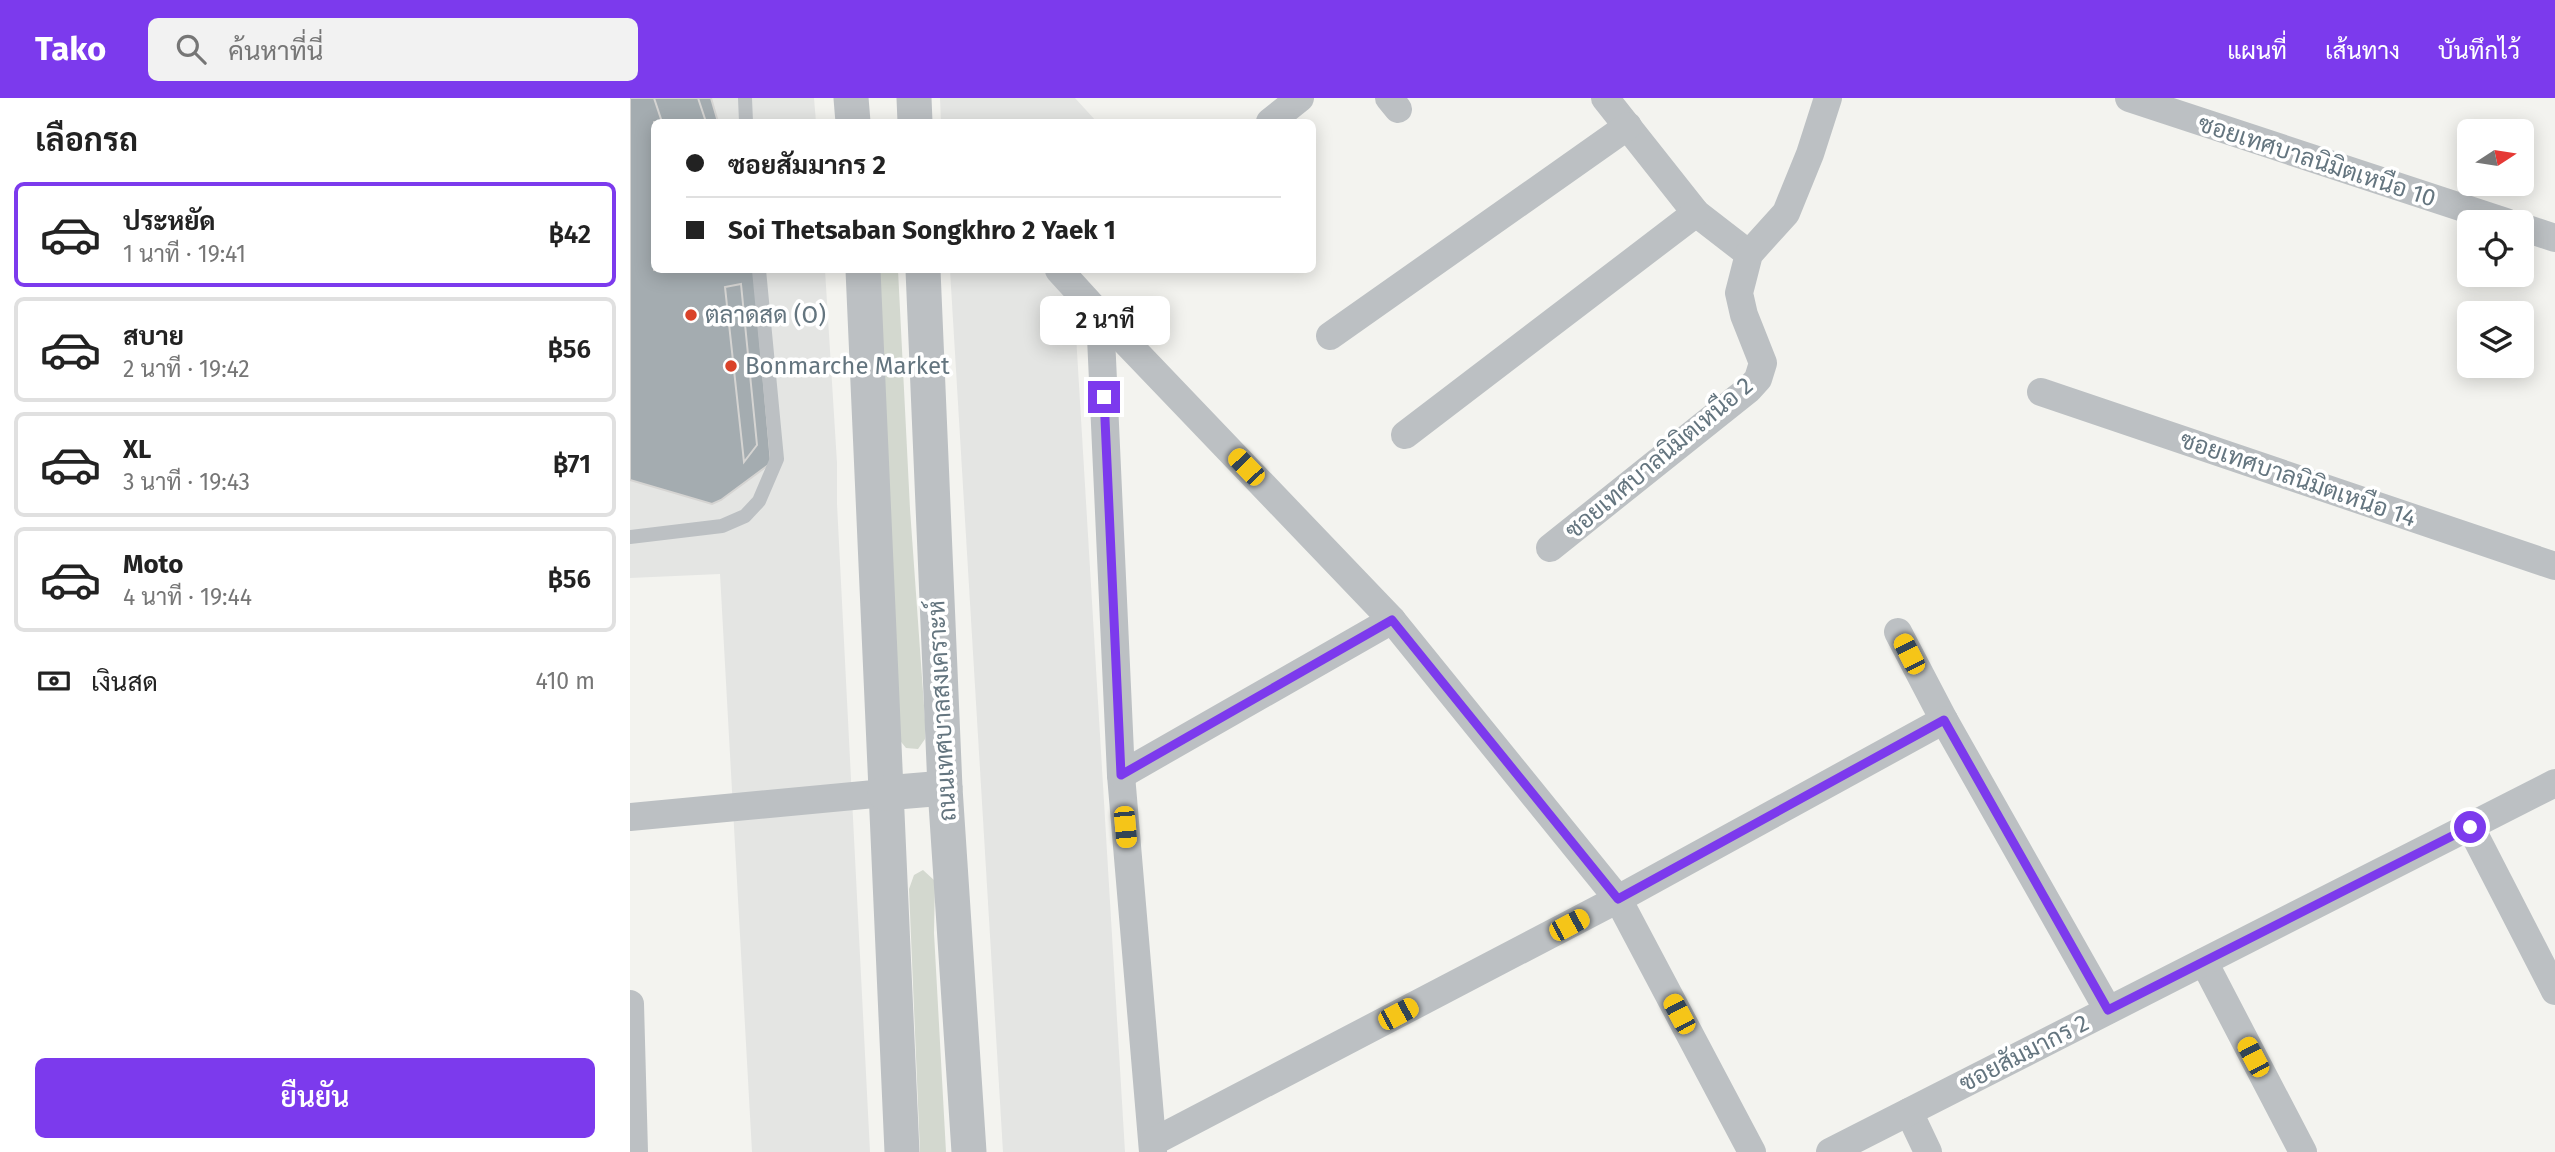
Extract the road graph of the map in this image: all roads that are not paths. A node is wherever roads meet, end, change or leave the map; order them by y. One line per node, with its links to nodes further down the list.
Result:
1 (745, 98): 8 (lane)
2 (851, 98): 9 (street)
3 (1300, 98): 10 (street)
4 (1605, 98): 11 (street)
5 (1828, 98): 16 (street, ซอยเทศบาลนิมิตเหนือ 2)
6 (2129, 98): 7 (street, ซอยเทศบาลนิมิตเหนือ 10)
7 (2160, 103): 12 (street, ซอยเทศบาลนิมิตเหนือ 10)
8 (746, 119)
9 (853, 119)
10 (1274, 119)
11 (1628, 126): 13 (street); 22 (street)
12 (2471, 210)
13 (1696, 213): 16 (street); 24 (street)
14 (2534, 231): 15 (street)
15 (2555, 238)
16 (1749, 254): 26 (street, ซอยเทศบาลนิมิตเหนือ 2)
17 (759, 273): 25 (lane)
18 (863, 273): 34 (street)
19 (923, 273): 33 (street, ถนนเทศบาลสงเคราะห์)
20 (1062, 273): 21 (street)
21 (1100, 316): 28 (street); 31 (street)
22 (1330, 335)
23 (2041, 391): 27 (street, ซอยเทศบาลนิมิตเหนือ 14)
24 (1405, 435)
25 (630, 537)
26 (1550, 548)
27 (2555, 566)
28 (1392, 620): 31 (street); 37 (street)
29 (1898, 632): 30 (street)
30 (1944, 720): 37 (street); 41 (street)
31 (1121, 775): 43 (street)
32 (2555, 783): 36 (street, ซอยสัมมากร 2)
33 (945, 788): 34 (street); 46 (street, ถนนเทศบาลสงเคราะห์)
34 (884, 793): 35 (street); 45 (street)
35 (630, 817)
36 (2470, 827): 38 (street, ซอยสัมมากร 2); 39 (street)
37 (1618, 899): 43 (street); 47 (street)
38 (2204, 962): 41 (street, ซอยสัมมากร 2); 50 (street)
39 (2555, 991)
40 (630, 1004): 44 (street)
41 (2108, 1010): 42 (street, ซอยสัมมากร 2)
42 (1909, 1112): 48 (street, ซอยสัมมากร 2); 49 (street)
43 (1153, 1147)
44 (634, 1152)
45 (902, 1152)
46 (969, 1152)
47 (1752, 1152)
48 (1830, 1152)
49 (1928, 1152)
50 (2303, 1152)

